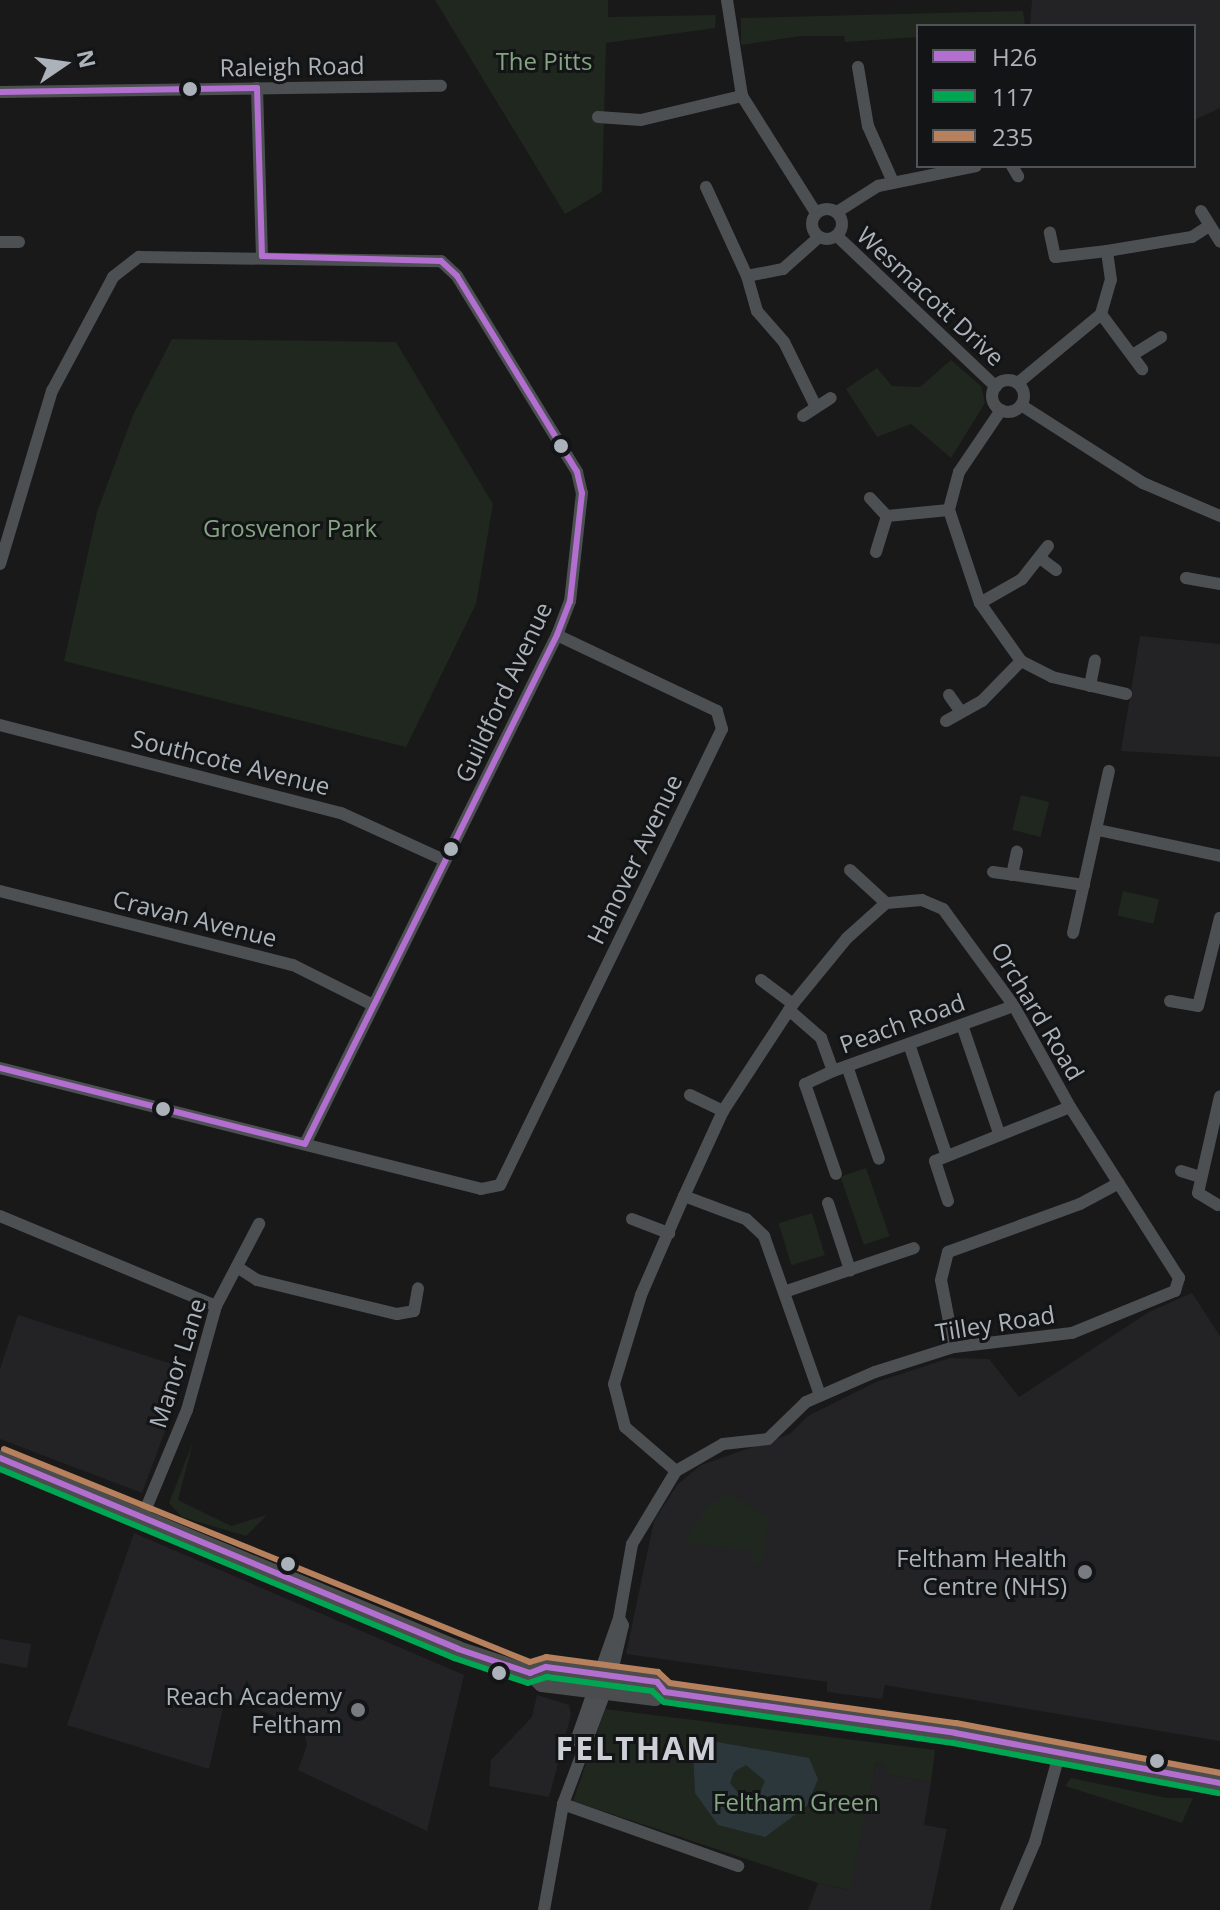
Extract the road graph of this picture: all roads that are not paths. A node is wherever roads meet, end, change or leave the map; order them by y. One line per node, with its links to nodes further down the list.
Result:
1 (727, 0): 6 (street)
2 (858, 67): 9 (street)
3 (441, 86): 4 (street, Raleigh Road)
4 (257, 88): 5 (street, Raleigh Road); 24 (street)
5 (0, 92)
6 (742, 96): 7 (street); 14 (street)
7 (598, 117)
8 (966, 168): 9 (street)
9 (893, 182): 13 (street)
10 (706, 187): 11 (street)
11 (717, 208): 15 (street); 25 (street)
12 (1201, 211): 16 (street)
13 (837, 212): 14 (street); 18 (street)
14 (816, 213): 19 (street)
15 (704, 215)
16 (1209, 226): 20 (street); 23 (street)
17 (1050, 233): 23 (street)
18 (837, 236): 19 (street); 31 (street, Wesmacott Drive)
19 (819, 237): 25 (street)
20 (1220, 241)
21 (0, 242): 22 (street)
22 (19, 242)
23 (1107, 251): 26 (street)
24 (262, 256): 44 (street); 49 (street, Guildford Avenue)
25 (747, 276): 34 (street)
26 (1101, 314): 28 (street); 30 (street)
27 (1161, 337): 28 (street)
28 (1134, 354): 29 (street)
29 (1142, 369)
30 (1018, 383): 31 (street); 33 (street)
31 (996, 387): 35 (street)
32 (831, 398): 34 (street)
33 (1021, 405): 35 (street); 40 (street)
34 (816, 407): 36 (street)
35 (1001, 410): 38 (street)
36 (803, 416)
37 (870, 498): 39 (street)
38 (949, 510): 39 (street); 48 (street)
39 (887, 516): 42 (street)
40 (1220, 516)
41 (1048, 546): 43 (street)
42 (876, 552)
43 (1040, 558): 45 (street); 48 (street)
44 (0, 564)
45 (1056, 570)
46 (1186, 578): 47 (street)
47 (1220, 584)
48 (980, 603): 51 (street)
49 (557, 635): 62 (street, Guildford Avenue); 87 (street, Hanover Avenue)
50 (1095, 660): 52 (street)
51 (1021, 661): 52 (street); 55 (street)
52 (1090, 686): 53 (street)
53 (1126, 694)
54 (949, 695): 55 (street)
55 (961, 712): 56 (street)
56 (946, 721)
57 (0, 725): 62 (street, Southcote Avenue)
58 (1109, 771): 59 (street)
59 (1098, 830): 61 (street); 66 (street)
60 (1017, 852): 65 (street)
61 (1220, 856)
62 (444, 860): 73 (street, Guildford Avenue)
63 (850, 870): 68 (street)
64 (993, 872): 65 (street)
65 (1012, 875): 66 (street)
66 (1084, 885): 70 (street)
67 (0, 891): 73 (street, Cravan Avenue)
68 (886, 903): 74 (street, Orchard Road); 75 (street)
69 (1220, 918): 72 (street)
70 (1073, 933)
71 (761, 980): 75 (street, Peach Road)
72 (1170, 1001)
73 (373, 1005): 87 (street, Guildford Avenue)
74 (1014, 1006): 76 (street, Peach Road); 83 (street, Orchard Road)
75 (791, 1007): 80 (street, Peach Road); 84 (street)
76 (962, 1025): 77 (street, Peach Road); 86 (street)
77 (909, 1044): 78 (street, Peach Road); 88 (street)
78 (847, 1066): 80 (street, Peach Road); 89 (street)
79 (0, 1068): 87 (street)
80 (833, 1071): 91 (street)
81 (690, 1095): 84 (street)
82 (1220, 1096): 85 (street)
83 (1070, 1107): 86 (street); 93 (street, Orchard Road)
84 (723, 1111): 94 (street)
85 (1219, 1124): 92 (street)
86 (999, 1133): 88 (street)
87 (305, 1144)
88 (946, 1154): 95 (street)
89 (879, 1159)
90 (1181, 1171): 92 (street)
91 (836, 1174)
92 (1201, 1177): 97 (street)
93 (1119, 1183): 106 (street, Orchard Road); 109 (street)
94 (684, 1196): 101 (street); 107 (street)
95 (948, 1201)
96 (828, 1203): 104 (street)
97 (1218, 1205)
98 (0, 1216): 108 (street)
99 (632, 1219): 101 (street)
100 (259, 1224): 103 (street, Manor Lane)
101 (669, 1233): 112 (street)
102 (914, 1248): 104 (street)
103 (237, 1267): 105 (street); 108 (street, Manor Lane)
104 (850, 1270): 107 (street)
105 (418, 1288)
106 (1175, 1291): 109 (street, Tilley Road)
107 (784, 1292): 110 (street)
108 (216, 1306): 113 (street, Manor Lane)
109 (954, 1347): 110 (street, Tilley Road)
110 (820, 1395): 112 (street, Tilley Road)
111 (0, 1458): 113 (main road)
112 (676, 1471): 115 (street)
113 (142, 1518): 114 (main road)
114 (530, 1673): 115 (main road); 117 (main road)
115 (603, 1675): 116 (main road); 117 (street)
116 (665, 1692): 117 (main road); 118 (main road)
117 (598, 1693): 120 (street)
118 (1060, 1751): 119 (main road); 123 (street)
119 (1220, 1783)
120 (563, 1804): 121 (street); 122 (street)
121 (738, 1866)
122 (544, 1910)
123 (1006, 1910)

